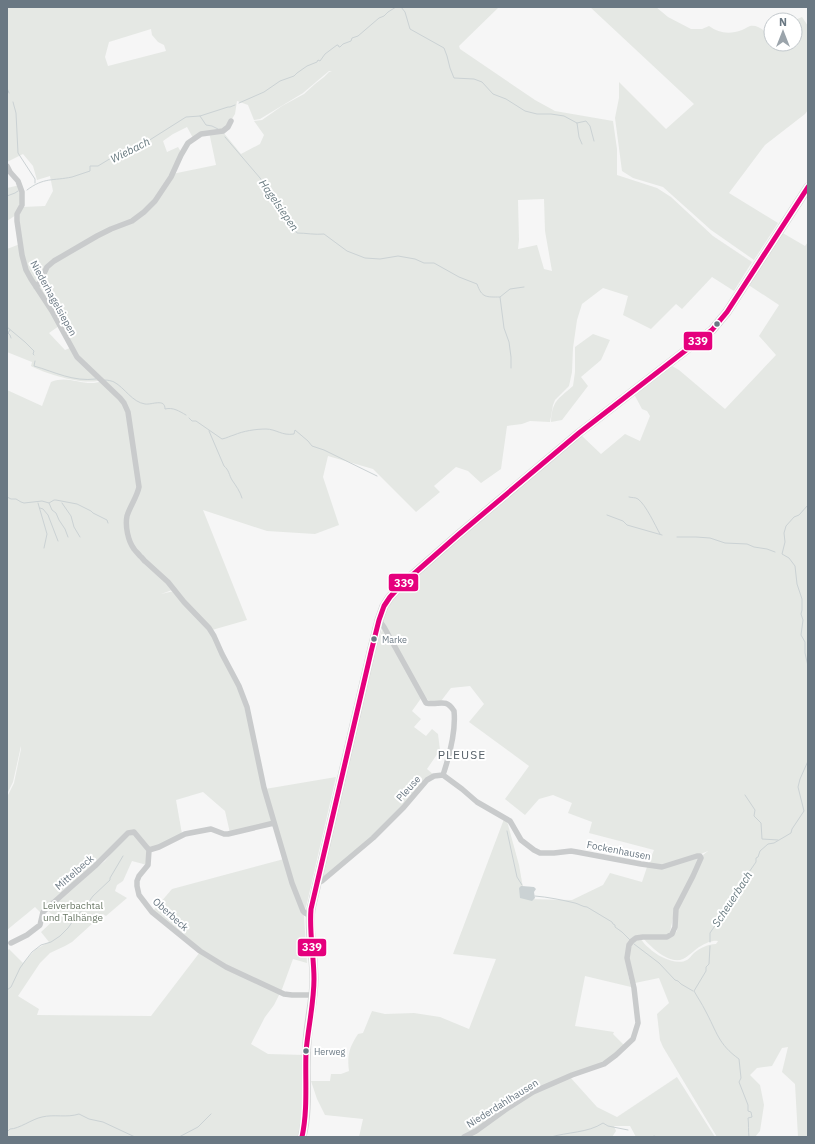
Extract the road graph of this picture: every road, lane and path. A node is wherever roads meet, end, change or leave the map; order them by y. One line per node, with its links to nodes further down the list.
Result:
1 (231, 121): 4 (street)
2 (7, 166): 4 (street, Niederhagelsiepen)
3 (808, 187): 5 (main road)
4 (36, 287): 7 (street, Niederhagelsiepen)
5 (379, 620): 6 (street); 9 (main road)
6 (443, 775): 9 (street, Pleuse); 11 (street, Fockenhausen)
7 (274, 823): 8 (street); 10 (street, Niederhagelsiepen)
8 (149, 850): 12 (street, Mittelbeck); 13 (street, Oberbeck)
9 (317, 883): 10 (main road)
10 (310, 916): 13 (main road)
11 (638, 938): 15 (street, Niederdahlhausen)
12 (11, 943)
13 (313, 995): 14 (main road)
14 (302, 1137)
15 (464, 1137)

